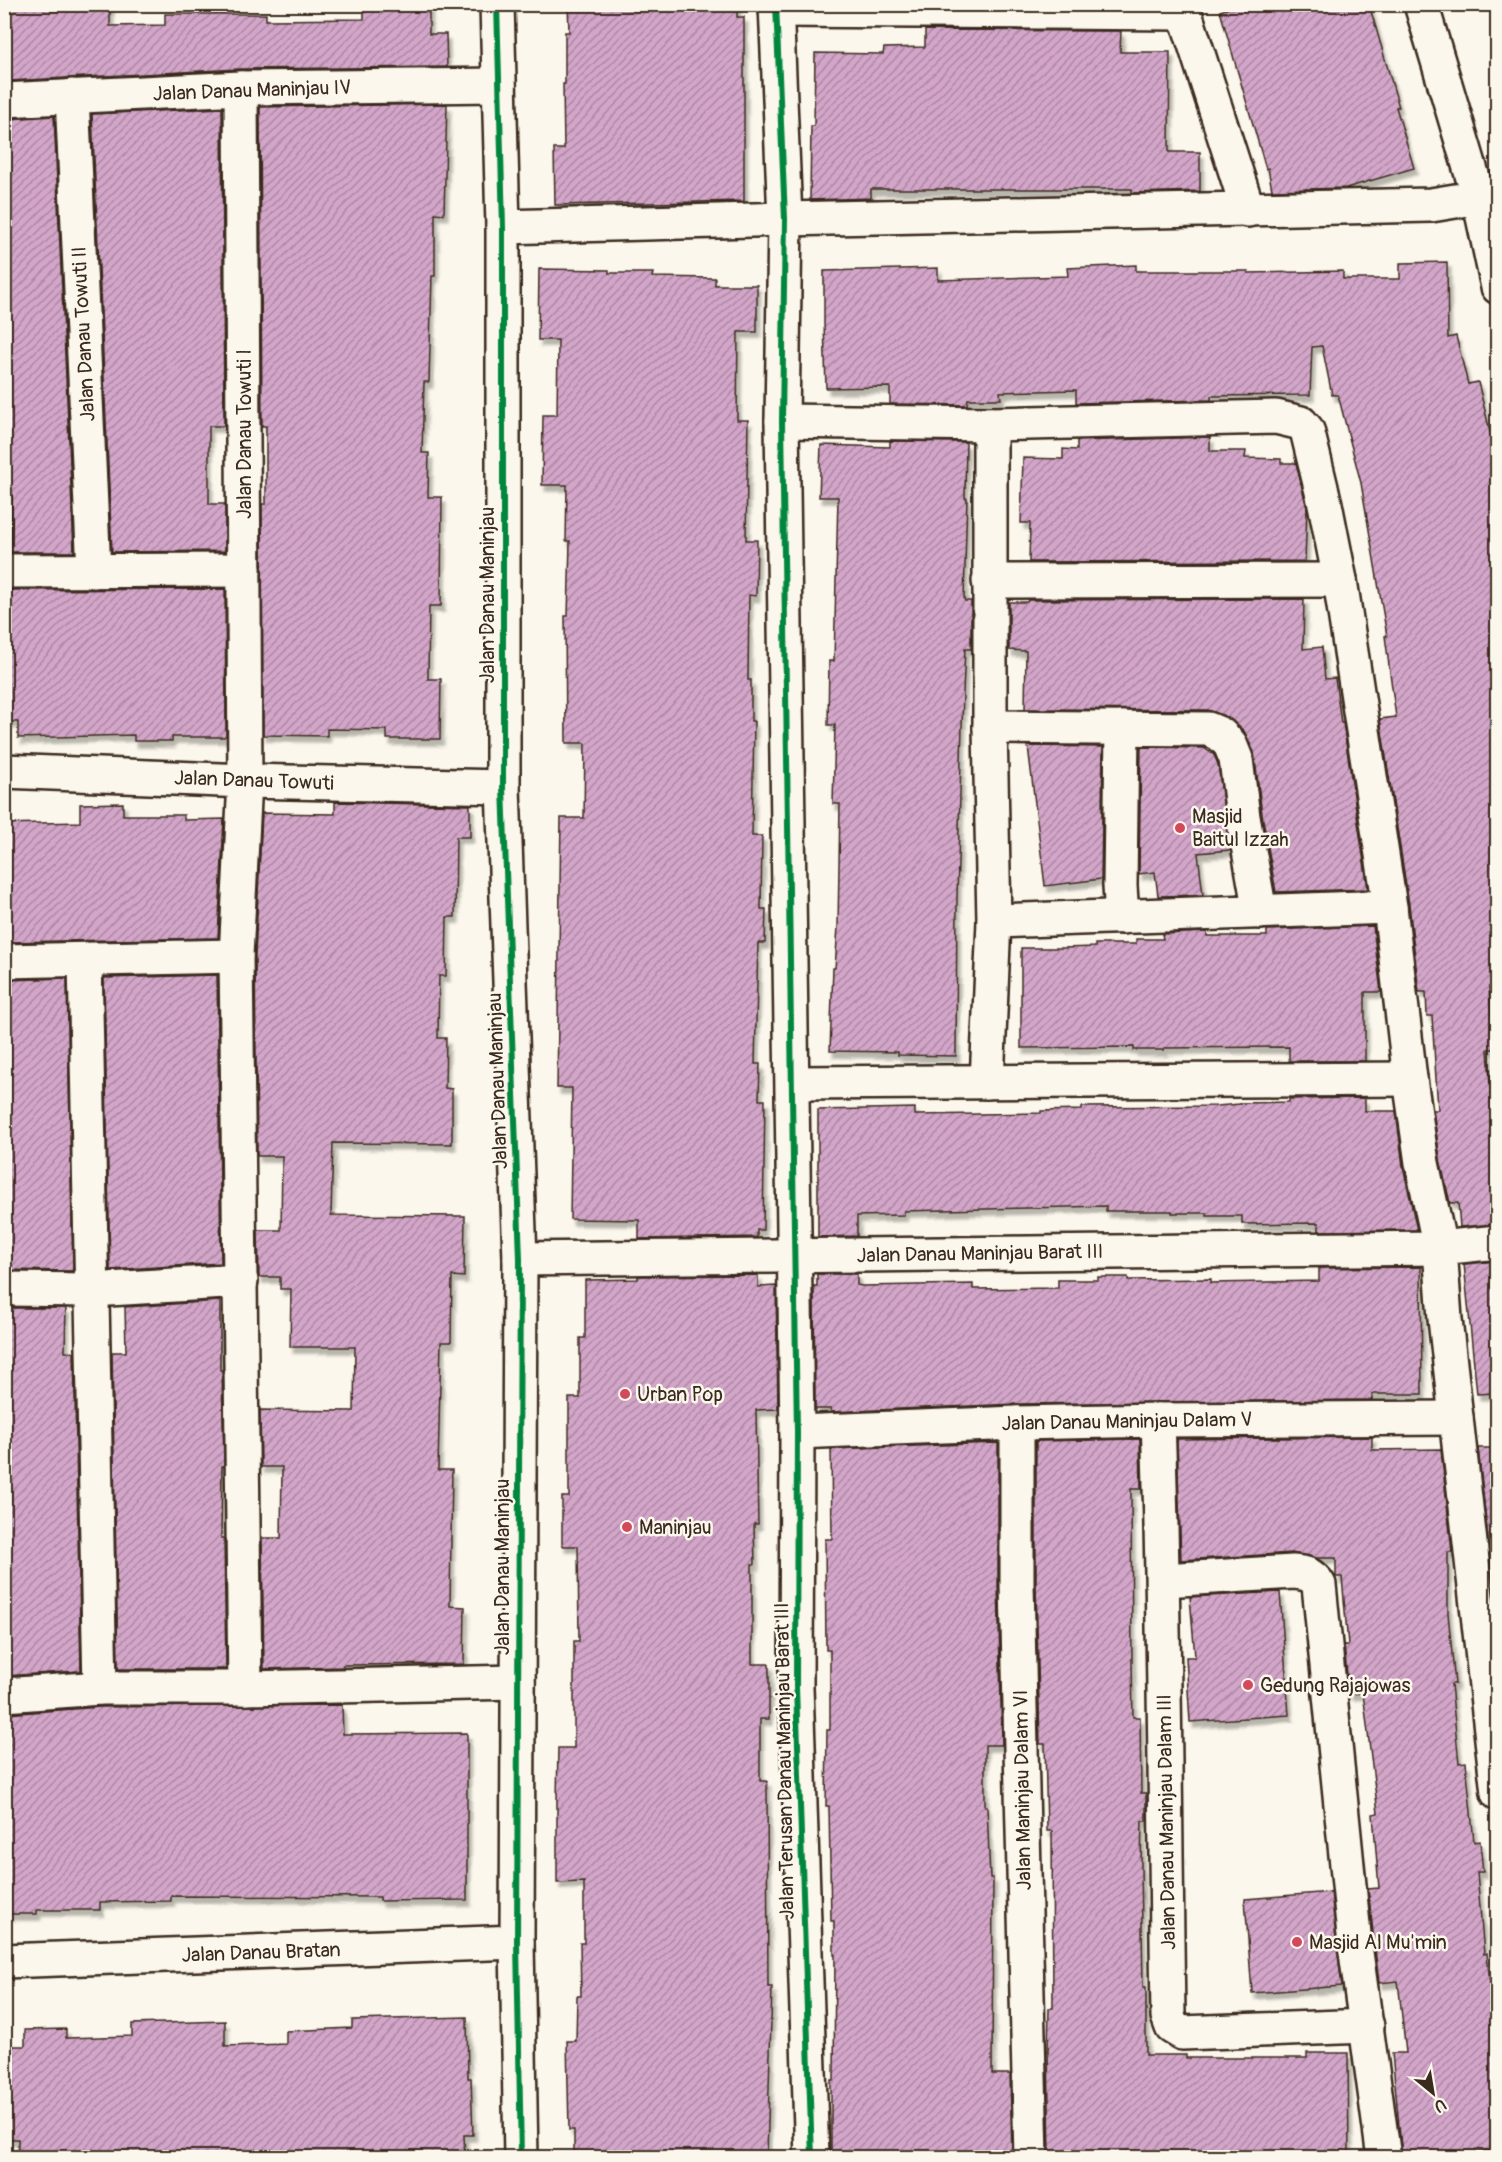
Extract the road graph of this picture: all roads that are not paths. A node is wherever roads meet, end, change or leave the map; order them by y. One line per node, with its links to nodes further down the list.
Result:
1 (497, 4): 5 (street, Jalan Danau Maninjau)
2 (1421, 4): 9 (street)
3 (776, 7): 4 (street); 11 (street, Jalan Terusan Danau Maninjau Barat III)
4 (1183, 9): 10 (street)
5 (500, 85): 6 (street, Jalan Danau Maninjau IV); 12 (street, Jalan Danau Maninjau)
6 (241, 88): 7 (street, Jalan Danau Maninjau IV); 16 (street, Jalan Danau Towuti I)
7 (72, 96): 8 (street, Jalan Danau Maninjau IV); 18 (street, Jalan Danau Towuti II)
8 (4, 100)
9 (1488, 196): 10 (street); 13 (street)
10 (1248, 210): 11 (street)
11 (785, 219): 12 (street); 14 (street, Jalan Terusan Danau Maninjau Barat III)
12 (503, 226): 25 (street, Jalan Danau Maninjau)
13 (1497, 287)
14 (782, 421): 15 (street); 35 (street, Jalan Terusan Danau Maninjau Barat III)
15 (990, 424): 19 (street); 20 (street)
16 (244, 570): 18 (street); 24 (street, Jalan Danau Towuti I)
17 (4, 571): 18 (street)
18 (94, 571)
19 (1340, 580): 20 (street); 26 (street)
20 (989, 581): 21 (street)
21 (990, 727): 22 (street); 29 (street)
22 (1122, 728): 27 (street); 28 (street)
23 (4, 771): 24 (street, Jalan Danau Towuti)
24 (245, 781): 25 (street, Jalan Danau Towuti); 30 (street, Jalan Danau Towuti I)
25 (503, 787): 39 (street, Jalan Danau Maninjau)
26 (1390, 907): 27 (street); 33 (street)
27 (1260, 912): 28 (street)
28 (1122, 916): 29 (street)
29 (994, 921): 34 (street)
30 (236, 956): 31 (street); 40 (street, Jalan Danau Towuti I)
31 (85, 960): 32 (street); 42 (street)
32 (4, 961)
33 (1410, 1079): 34 (street); 37 (street)
34 (987, 1082): 35 (street)
35 (793, 1083): 38 (street, Jalan Terusan Danau Maninjau Barat III)
36 (1497, 1242): 37 (street, Jalan Danau Maninjau Barat III)
37 (1440, 1248): 38 (street, Jalan Danau Maninjau Barat III); 43 (street)
38 (794, 1255): 39 (street, Jalan Danau Maninjau Barat III); 46 (street, Jalan Terusan Danau Maninjau Barat III)
39 (520, 1259): 48 (street, Jalan Danau Maninjau)
40 (241, 1281): 42 (street); 50 (street, Jalan Danau Towuti I)
41 (4, 1289): 42 (street)
42 (92, 1290): 49 (street)
43 (1456, 1418): 44 (street, Jalan Danau Maninjau Dalam V); 52 (street)
44 (1158, 1420): 45 (street, Jalan Danau Maninjau Dalam V); 47 (street, Jalan Danau Maninjau Dalam III)
45 (1017, 1423): 46 (street, Jalan Danau Maninjau Dalam V); 58 (street, Jalan Maninjau Dalam VI)
46 (797, 1432): 57 (street, Jalan Terusan Danau Maninjau Barat III)
47 (1164, 1580): 55 (street); 55 (street, Jalan Danau Maninjau Dalam III)
48 (518, 1682): 50 (street); 53 (street, Jalan Danau Maninjau)
49 (100, 1688): 50 (street); 51 (street)
50 (246, 1688)
51 (4, 1695)
52 (1497, 1793)
53 (517, 1942): 54 (street, Jalan Danau Bratan); 56 (street, Jalan Danau Maninjau)
54 (4, 1961)
55 (1367, 2026): 59 (street)
56 (521, 2157)
57 (812, 2157)
58 (1031, 2157)
59 (1384, 2157)

